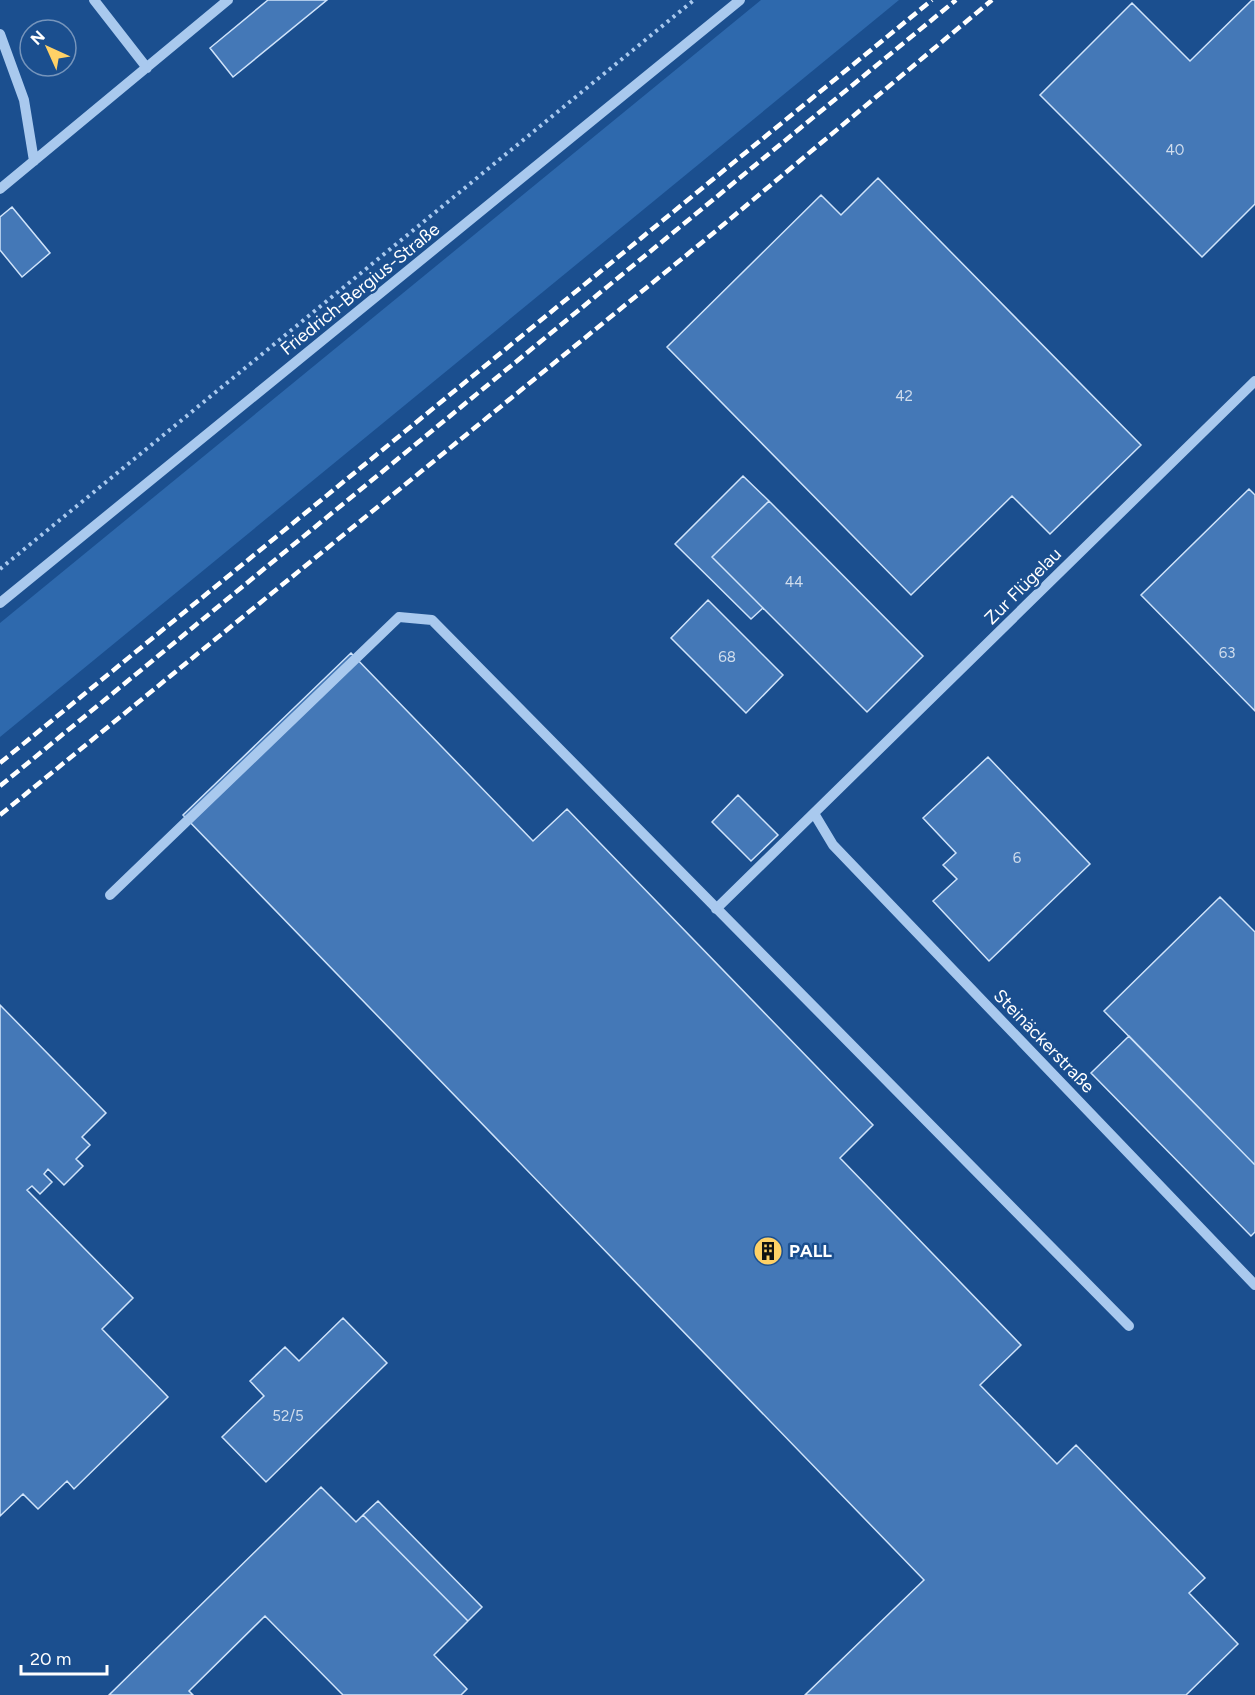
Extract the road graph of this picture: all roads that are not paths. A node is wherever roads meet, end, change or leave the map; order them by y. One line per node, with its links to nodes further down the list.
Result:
1 (94, 0): 5 (street)
2 (228, 0): 5 (street)
3 (741, 0): 9 (street, Friedrich-Bergius-Straße)
4 (0, 34): 6 (street)
5 (147, 68): 6 (street)
6 (34, 161): 7 (street)
7 (0, 189)
8 (1255, 381): 10 (street, Zur Flügelau)
9 (0, 603)
10 (815, 815): 12 (street, Zur Flügelau); 13 (street, Steinäckerstraße)
11 (110, 895): 12 (street)
12 (716, 909): 14 (street)
13 (1255, 1286)
14 (1129, 1326)

